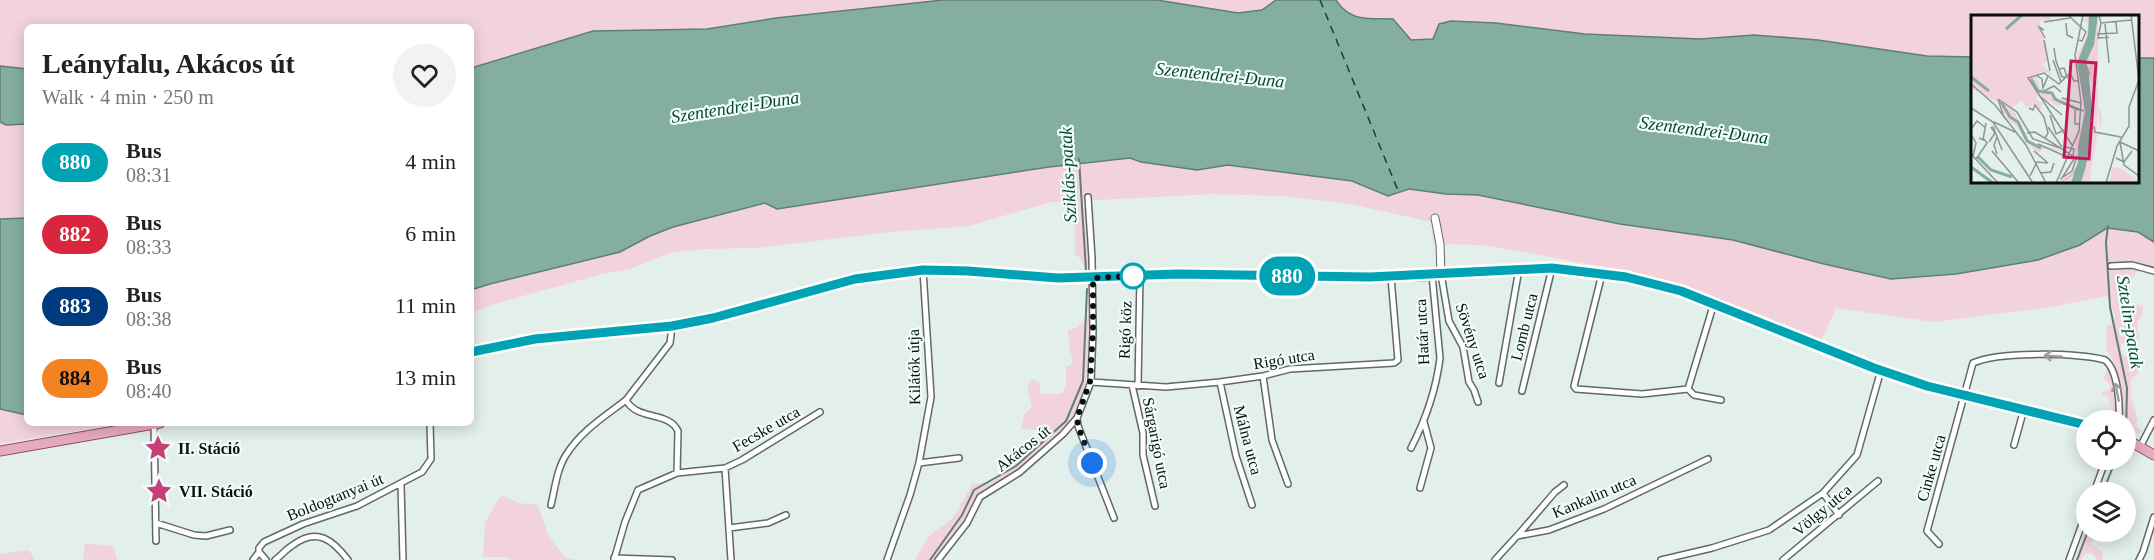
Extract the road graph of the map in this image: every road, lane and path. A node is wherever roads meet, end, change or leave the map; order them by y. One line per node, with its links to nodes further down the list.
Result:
1 (1088, 197): 12 (street, Akácos út)
2 (1435, 218): 9 (street, Sövény utca)
3 (2111, 266): 7 (street)
4 (1552, 268): 5 (main road); 8 (main road); 23 (street, Lomb utca)
5 (1519, 269): 9 (main road); 20 (street)
6 (923, 270): 12 (main road); 14 (main road); 46 (street, Kilátók útja)
7 (2154, 271)
8 (1602, 274): 13 (main road); 22 (street)
9 (1437, 275): 11 (main road); 27 (street, Sövény utca); 33 (street, Határ utca)
10 (1140, 276): 11 (main road); 12 (main road); 21 (street, Rigó köz)
11 (1391, 277): 17 (street, Rigó utca)
12 (1093, 278): 18 (street, Akácos út)
13 (1714, 303): 16 (main road); 22 (street)
14 (672, 326): 15 (main road); 25 (street)
15 (474, 351)
16 (1881, 370): 24 (main road); 54 (street)
17 (1263, 376): 19 (street, Rigó utca); 51 (street)
18 (1090, 382): 21 (street, Rigó utca); 31 (street, Akácos út)
19 (1220, 382): 21 (street, Rigó utca); 56 (street, Málna utca)
20 (1499, 383)
21 (1135, 386): 57 (street, Sárgarigó utca)
22 (1688, 389): 26 (street)
23 (1522, 391)
24 (1966, 396): 28 (main road); 29 (street, one-way to 24); 68 (street, Cinke utca)
25 (626, 400): 48 (street); 55 (street)
26 (1721, 400)
27 (1478, 402)
28 (2024, 409): 34 (main road); 38 (street)
29 (2119, 410)
30 (820, 412): 47 (street, Fecske utca)
31 (1077, 418): 61 (street); 79 (street, Akácos út)
32 (2154, 420): 40 (street)
33 (1424, 422): 41 (street, Határ utca); 53 (street)
34 (2076, 422)
35 (145, 426): 42 (main road)
36 (157, 426): 62 (street)
37 (430, 426): 50 (street, Boldogtanyai út)
38 (2014, 445)
39 (2136, 445): 40 (main road)
40 (2140, 447): 43 (main road)
41 (1411, 448)
42 (0, 451)
43 (2154, 455)
44 (959, 458): 46 (street)
45 (1708, 459): 65 (street, Kankalin utca)
46 (919, 463): 78 (street, Kilátók útja)
47 (725, 468): 48 (street, Fecske utca); 63 (street, Fecske utca)
48 (677, 473): 70 (street, Fecske utca)
49 (1878, 481): 59 (street, Völgy utca)
50 (401, 484): 69 (street, Boldogtanyai út); 75 (street)
51 (1288, 484)
52 (1564, 485): 65 (street)
53 (1420, 488)
54 (1822, 493): 59 (street); 81 (street)
55 (551, 505)
56 (1252, 505)
57 (1155, 506)
58 (786, 515): 63 (street)
59 (1839, 515): 82 (street, Völgy utca)
60 (2154, 517): 84 (street)
61 (1114, 518)
62 (156, 523): 64 (street); 67 (street)
63 (729, 528): 77 (street, Fecske utca)
64 (230, 530)
65 (1517, 536): 80 (street)
66 (2076, 541): 83 (street)
67 (156, 542)
68 (1939, 544)
69 (259, 552): 71 (street, Boldogtanyai út); 72 (street)
70 (614, 559): 76 (street)
71 (253, 560)
72 (266, 560)
73 (275, 560): 74 (street, Boldogtanyai út)
74 (348, 560)
75 (403, 560)
76 (672, 560)
77 (731, 560)
78 (887, 560)
79 (938, 560)
80 (1495, 560)
81 (1661, 560)
82 (1783, 560)
83 (2069, 560)
84 (2139, 560)

